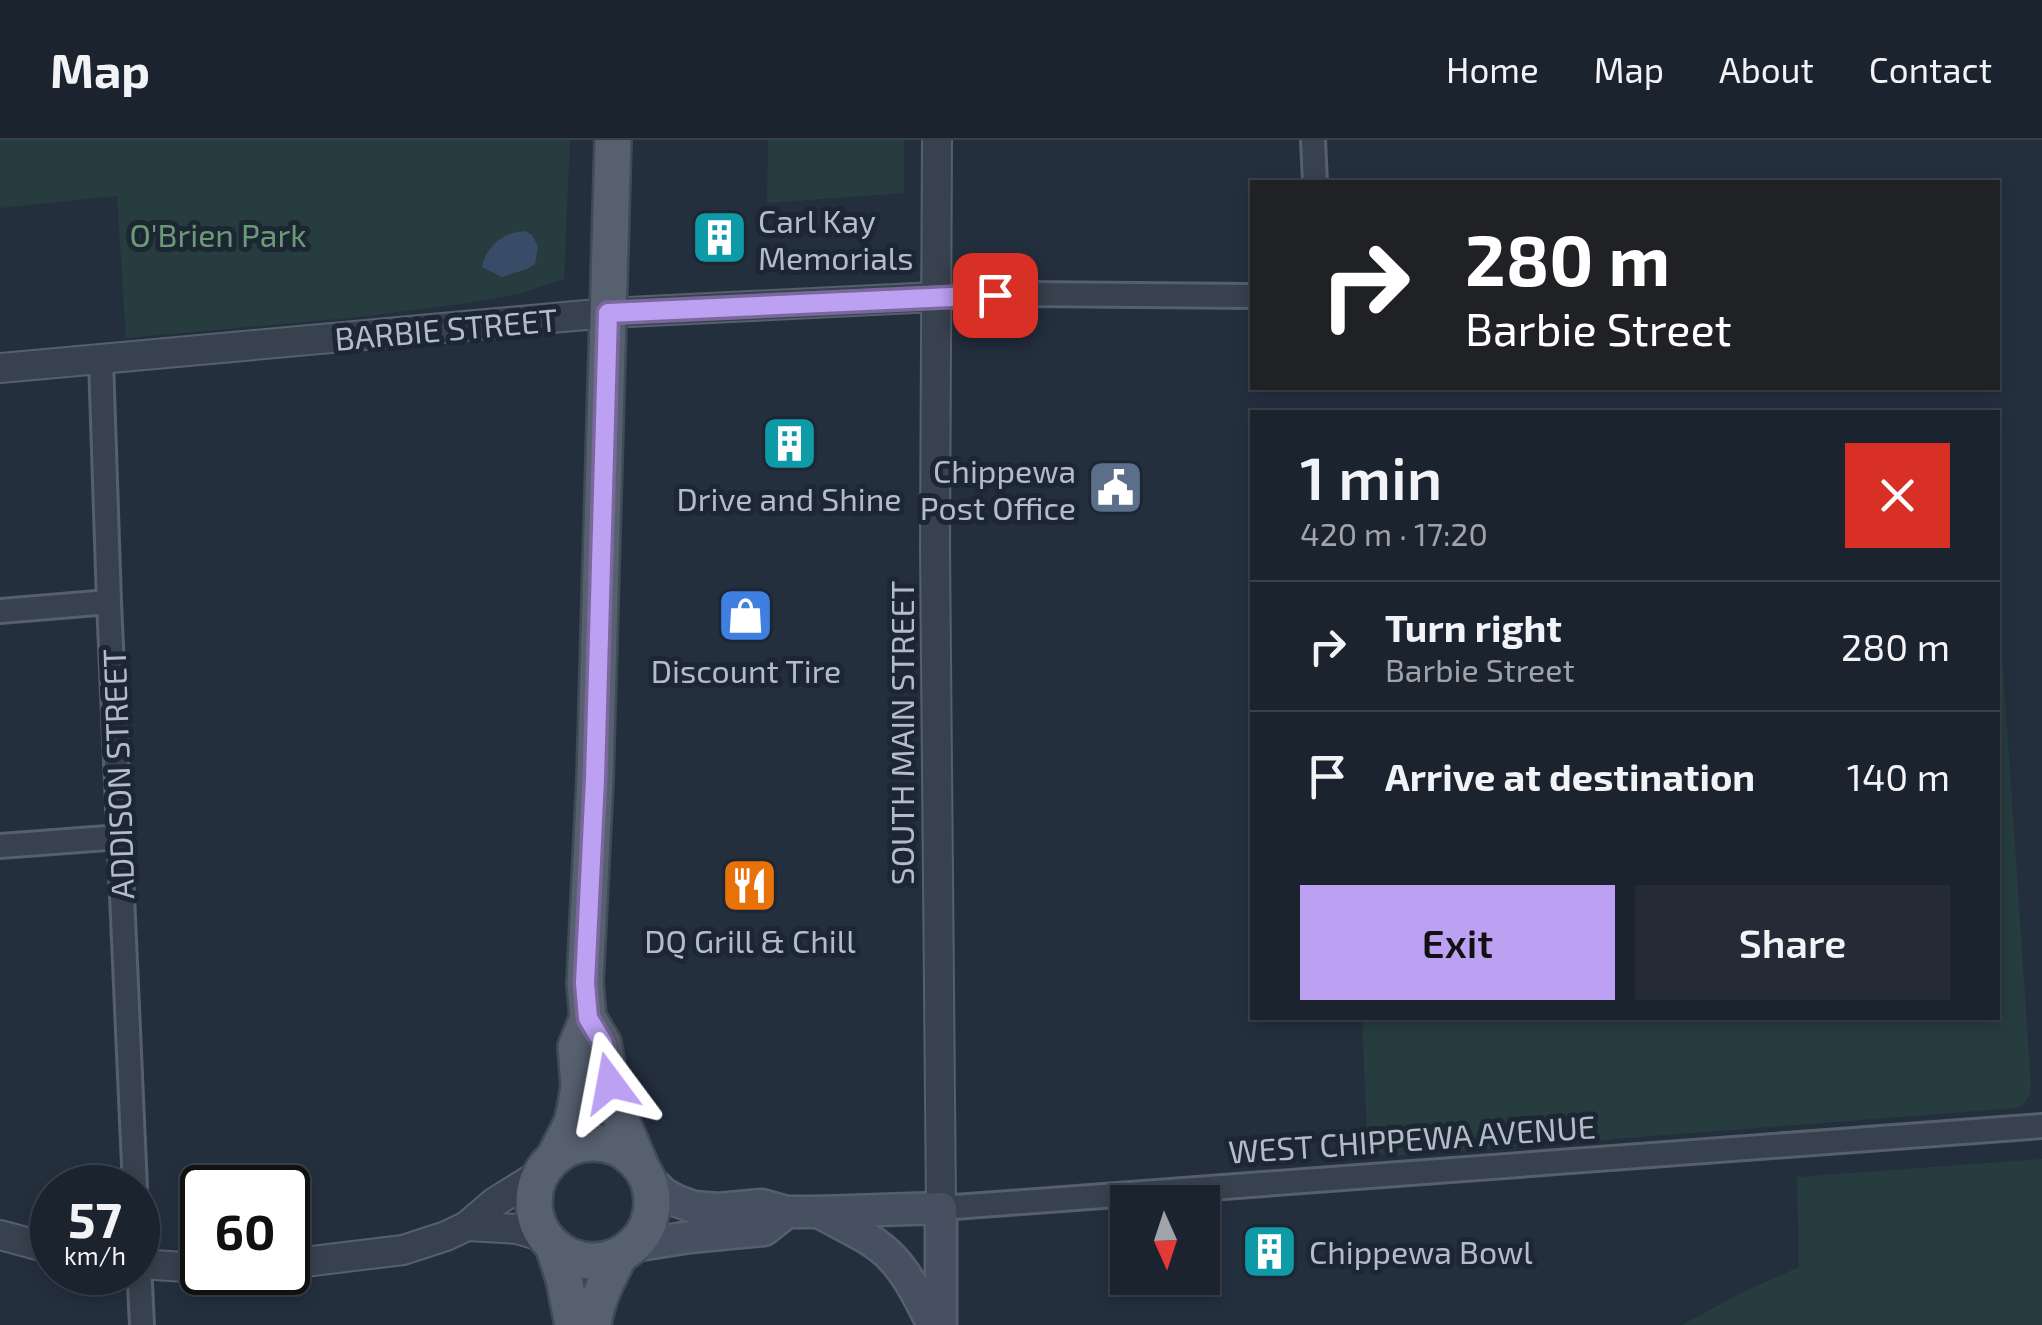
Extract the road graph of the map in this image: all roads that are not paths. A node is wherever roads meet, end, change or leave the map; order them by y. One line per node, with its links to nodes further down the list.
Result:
1 (612, 140): 7 (main road)
2 (937, 140): 6 (street, SOUTH MAIN STREET)
3 (1313, 140): 4 (street)
4 (1315, 180)
5 (1250, 296): 6 (street, BARBIE STREET)
6 (936, 297): 7 (street, BARBIE STREET); 19 (street, SOUTH MAIN STREET)
7 (608, 313): 8 (street, BARBIE STREET); 14 (main road)
8 (101, 360): 9 (street, BARBIE STREET); 10 (street, ADDISON STREET)
9 (0, 368)
10 (109, 602): 11 (street); 12 (street, ADDISON STREET)
11 (0, 611)
12 (120, 836): 13 (street); 17 (street, ADDISON STREET)
13 (0, 846)
14 (588, 1018): 16 (main road); 18 (main road)
15 (2042, 1126): 19 (street, WEST CHIPPEWA AVENUE)
16 (548, 1164): 18 (main road); 22 (street); 24 (main road)
17 (134, 1165)
18 (645, 1173): 20 (main road, WEST CHIPPEWA AVENUE); 26 (main road)
19 (941, 1208): 21 (main road, WEST CHIPPEWA AVENUE); 33 (main road, SOUTH MAIN STREET)
20 (786, 1212): 21 (main road, WEST CHIPPEWA AVENUE); 26 (main road, WEST CHIPPEWA AVENUE)
21 (819, 1212): 32 (main road)
22 (467, 1226): 24 (street); 27 (street)
23 (0, 1234): 25 (street)
24 (549, 1242): 26 (main road); 30 (main road)
25 (30, 1243)
26 (626, 1251): 31 (main road)
27 (310, 1261)
28 (140, 1295): 29 (street)
29 (142, 1325)
30 (574, 1325)
31 (593, 1325)
32 (933, 1325)
33 (940, 1325)

